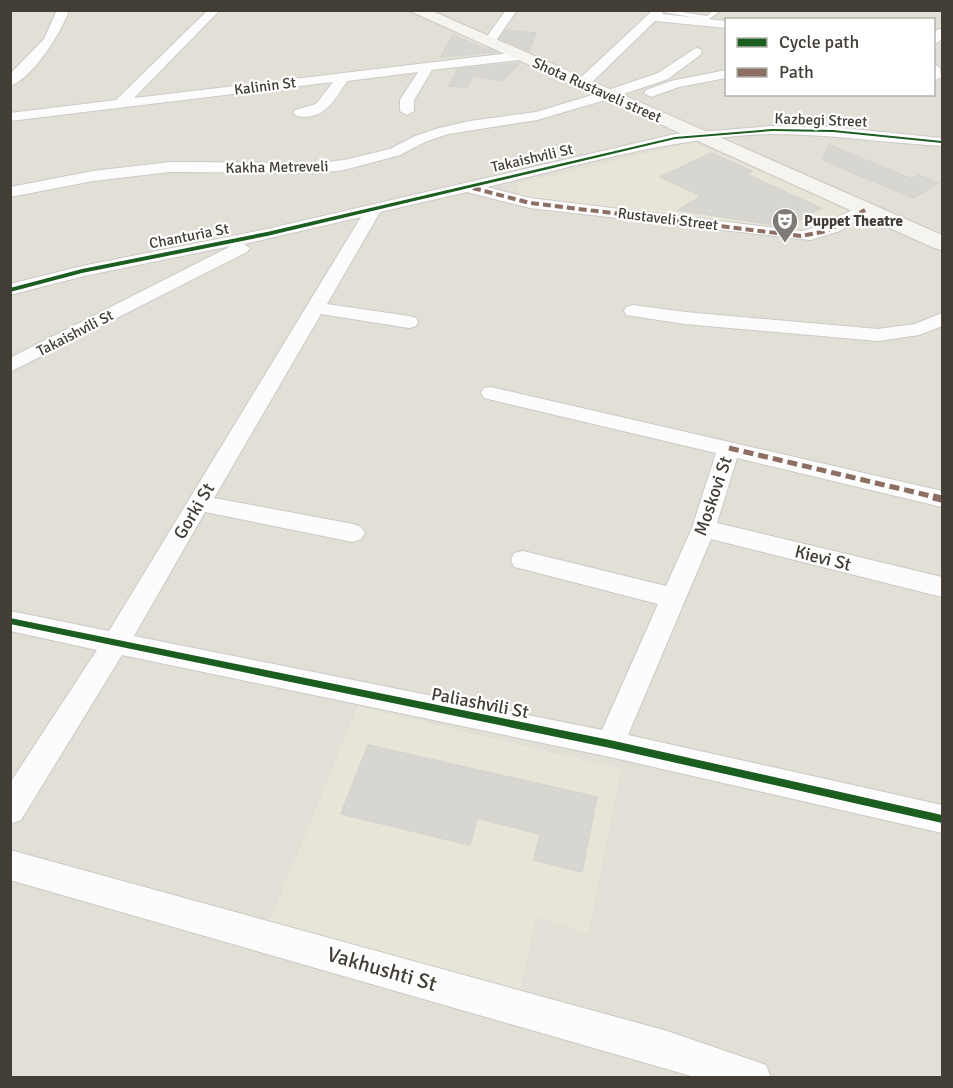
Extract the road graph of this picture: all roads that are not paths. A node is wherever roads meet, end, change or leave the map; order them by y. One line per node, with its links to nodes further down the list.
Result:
1 (63, 10): 14 (street)
2 (216, 10): 17 (street)
3 (416, 10): 8 (main road, Shota Rustaveli street)
4 (512, 10): 8 (street)
5 (718, 10): 6 (lane)
6 (658, 13): 7 (street); 15 (street)
7 (725, 25)
8 (489, 42): 10 (main road, Shota Rustaveli street)
9 (696, 52): 16 (street)
10 (519, 56): 11 (street, Kalinin St); 15 (main road, Shota Rustaveli street)
11 (428, 67): 13 (street, Kalinin St); 18 (street)
12 (725, 74): 16 (street)
13 (343, 77): 17 (street, Kalinin St); 19 (street)
14 (10, 82)
15 (582, 84): 16 (main road, Shota Rustaveli street)
16 (616, 99): 21 (main road, Shota Rustaveli street); 24 (street, Kakha Metreveli)
17 (121, 104): 20 (street, Kalinin St)
18 (407, 111)
19 (300, 113)
20 (10, 117)
21 (698, 135): 22 (street, Kazbegi Street); 23 (street, Takaishvili St); 26 (main road, Shota Rustaveli street)
22 (942, 142)
23 (467, 187): 25 (street, Takaishvili St); 26 (street, Rustaveli Street)
24 (10, 192)
25 (374, 209): 27 (street, Chanturia St); 30 (street, Gorki St)
26 (865, 210): 28 (main road, Shota Rustaveli street)
27 (267, 234): 29 (street, Chanturia St); 34 (street, Takaishvili St)
28 (942, 243)
29 (10, 290)
30 (315, 308): 33 (street); 38 (street, Gorki St)
31 (633, 311): 32 (street)
32 (942, 319)
33 (409, 322)
34 (10, 366)
35 (491, 393): 36 (street)
36 (729, 448): 37 (street, Moskovi St); 39 (street, Moskovi St)
37 (942, 498)
38 (199, 503): 40 (street); 45 (street, Gorki St)
39 (704, 528): 42 (street, Kievi St); 43 (street, Moskovi St)
40 (353, 533)
41 (523, 560): 43 (street)
42 (942, 587)
43 (673, 598): 46 (street, Moskovi St)
44 (10, 621): 45 (street, Paliashvili St)
45 (115, 644): 46 (street, Paliashvili St); 47 (street, Gorki St)
46 (609, 744): 48 (street, Paliashvili St)
47 (10, 810)
48 (942, 819)
49 (10, 865): 50 (street, Vakhushti St)
50 (753, 1077)

